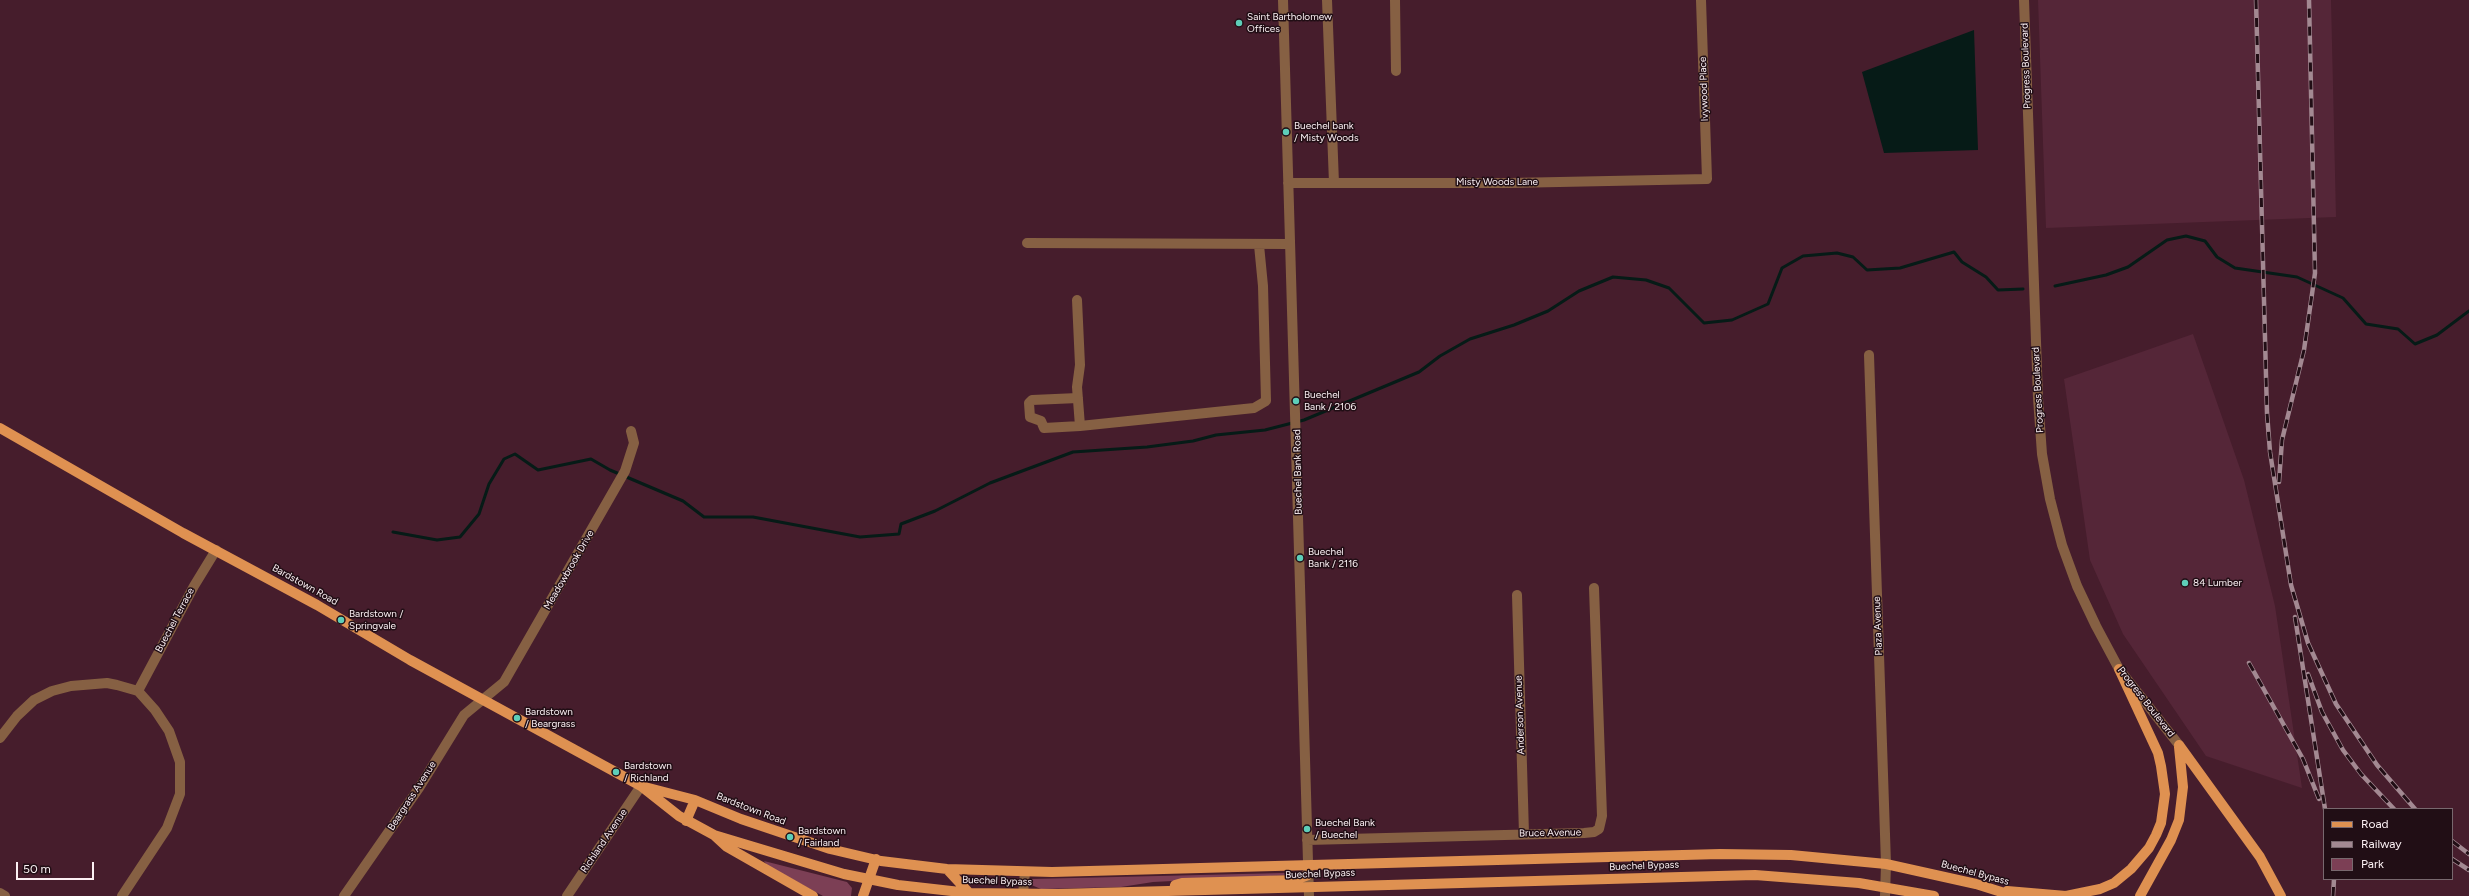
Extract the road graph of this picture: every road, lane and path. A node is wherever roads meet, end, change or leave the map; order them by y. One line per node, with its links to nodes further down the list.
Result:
1 (1283, 0): 8 (street, Buechel Bank Road)
2 (1327, 0): 9 (street)
3 (1395, 0): 6 (street)
4 (1701, 0): 7 (street, Ivywood Place)
5 (2024, 0): 22 (street, Progress Boulevard)
6 (1396, 71)
7 (1707, 179): 9 (street, Misty Woods Lane)
8 (1288, 183): 9 (street, Misty Woods Lane); 11 (street, Buechel Bank Road)
9 (1334, 183)
10 (1027, 243): 12 (street)
11 (1290, 244): 12 (street); 32 (street, Buechel Bank Road)
12 (1259, 245): 16 (street)
13 (1076, 300): 15 (street)
14 (1869, 355): 34 (street, Plaza Avenue)
15 (1078, 398): 16 (street); 16 (street)
16 (1080, 426)
17 (0, 428): 19 (main road, Bardstown Road)
18 (631, 431): 24 (street, Meadowbrook Drive)
19 (216, 550): 23 (street, Buechel Terrace); 24 (main road, Bardstown Road)
20 (1594, 588): 30 (street, Bruce Avenue)
21 (1517, 595): 30 (street, Anderson Avenue)
22 (2119, 669): 26 (street, Progress Boulevard); 41 (main road)
23 (138, 691): 25 (street); 47 (street)
24 (483, 698): 27 (main road, Bardstown Road); 48 (street, Beargrass Avenue)
25 (0, 738)
26 (2179, 745): 54 (main road); 55 (main road)
27 (641, 786): 28 (main road, Bardstown Road); 29 (main road, Bardstown Road); 49 (street, Richland Avenue)
28 (695, 800): 29 (main road); 33 (main road, Bardstown Road)
29 (686, 820): 31 (main road, Bardstown Road)
30 (1524, 834): 32 (street, Bruce Avenue)
31 (714, 835): 38 (main road, Buechel Bypass); 50 (main road, Bardstown Road)
32 (1307, 840): 36 (street, Buechel Bank Road)
33 (876, 860): 35 (main road, Buechel Bypass); 38 (main road)
34 (1886, 864): 36 (main road, Buechel Bypass); 41 (main road, Buechel Bypass); 42 (street, Plaza Avenue)
35 (947, 869): 37 (main road, Buechel Bypass); 44 (main road)
36 (1308, 870): 37 (main road, Buechel Bypass); 39 (main road); 40 (street, Buechel Bank Road)
37 (1026, 872): 45 (street)
38 (870, 879): 44 (main road, Buechel Bypass); 51 (main road)
39 (1174, 891): 40 (main road, Buechel Bypass); 45 (main road, Buechel Bypass)
40 (1309, 891): 42 (main road, Buechel Bypass)
41 (1999, 891): 53 (main road, Buechel Bypass)
42 (1885, 892): 52 (main road, Buechel Bypass)
43 (0, 893): 46 (street)
44 (970, 894): 45 (main road, Buechel Bypass)
45 (1023, 894)
46 (5, 896)
47 (122, 896)
48 (344, 896)
49 (567, 896)
50 (813, 896)
51 (863, 896)
52 (1934, 896)
53 (2014, 896)
54 (2140, 896)
55 (2281, 896)

